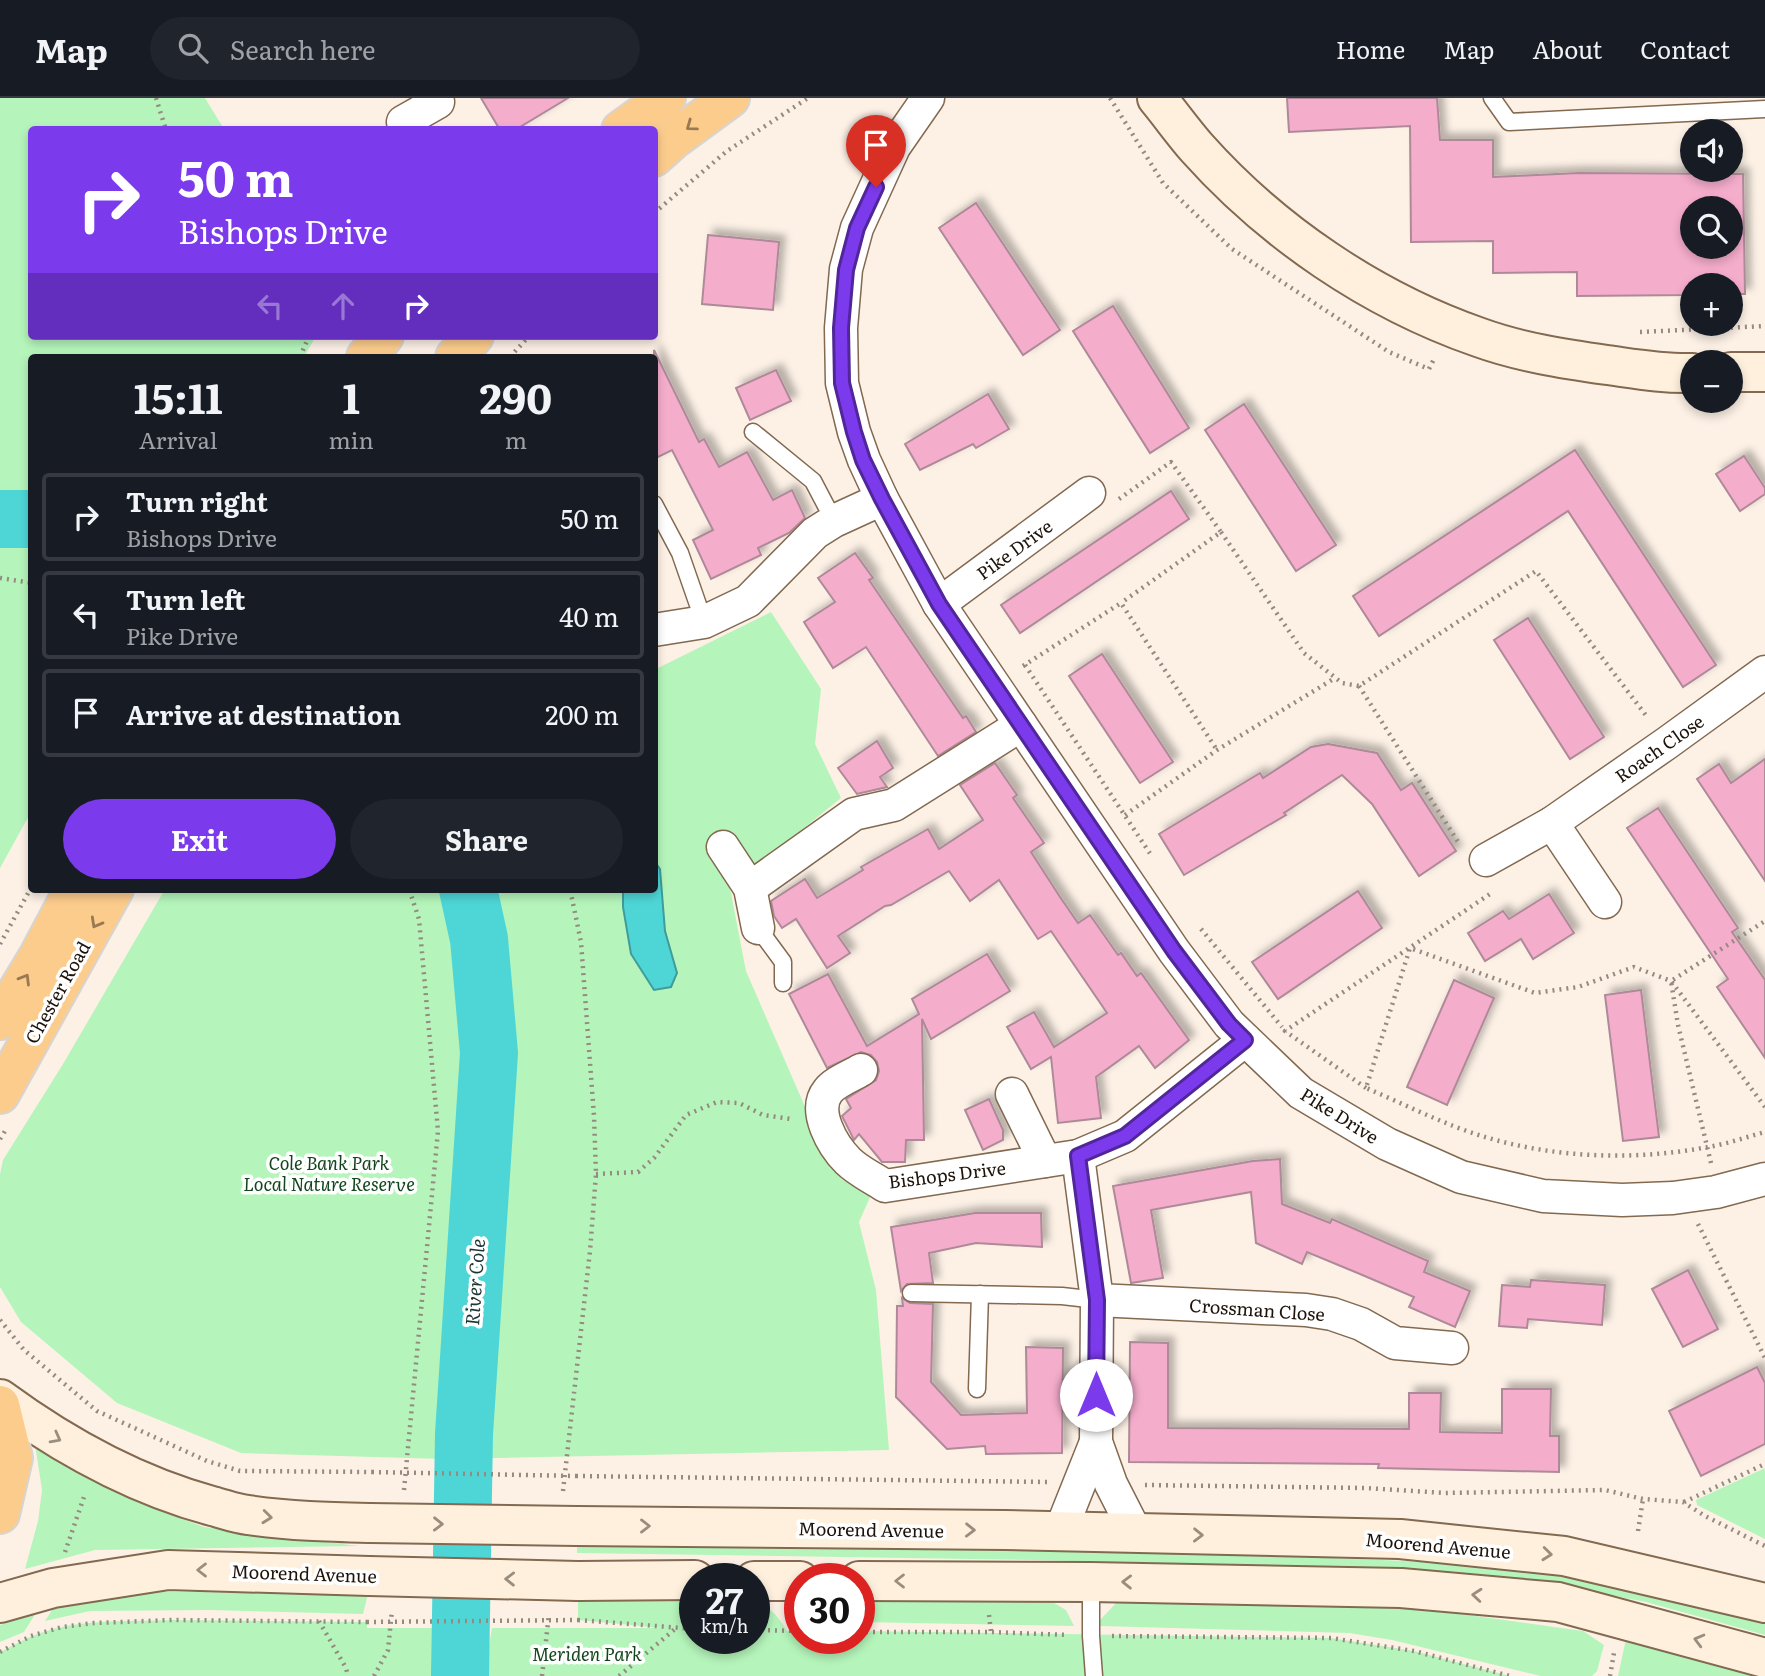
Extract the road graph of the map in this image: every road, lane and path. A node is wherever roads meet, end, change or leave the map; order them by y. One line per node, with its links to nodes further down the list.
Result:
1 (156, 98): 11 (path)
2 (435, 98): 10 (street)
3 (666, 98): 12 (highway)
4 (730, 98): 13 (highway, one-way to 13)
5 (808, 98): 14 (path)
6 (928, 98): 32 (street, Pike Drive)
7 (1157, 98): 29 (street)
8 (1492, 98): 9 (lane)
9 (1765, 109)
10 (403, 122)
11 (165, 126)
12 (627, 126)
13 (658, 153)
14 (658, 210)
15 (1765, 326): 16 (path)
16 (1635, 332)
17 (304, 340): 22 (path)
18 (308, 340): 22 (path)
19 (381, 340): 24 (highway)
20 (470, 340): 25 (highway)
21 (526, 340): 26 (path)
22 (307, 343): 23 (path)
23 (302, 354)
24 (369, 354)
25 (458, 354)
26 (513, 354)
27 (1743, 372): 28 (street)
28 (1765, 372)
29 (1680, 374)
30 (753, 432): 34 (lane)
31 (1089, 494): 35 (path); 39 (street, Pike Drive)
32 (882, 499): 34 (street); 39 (street, Pike Drive)
33 (658, 512): 40 (lane)
34 (834, 521): 40 (street)
35 (1221, 532): 38 (path); 44 (path)
36 (0, 578): 37 (path)
37 (28, 582)
38 (1121, 603): 42 (path); 49 (path)
39 (939, 604): 45 (street, Pike Drive)
40 (705, 622): 41 (street)
41 (658, 629)
42 (1025, 665): 45 (path); 50 (path)
43 (1765, 671): 48 (street, Roach Close)
44 (1335, 678): 46 (path); 49 (path)
45 (994, 685): 47 (street, Pike Drive)
46 (1359, 686): 48 (path); 55 (path)
47 (1021, 725): 52 (street, Pike Drive); 56 (street)
48 (1667, 743): 51 (street, Roach Close)
49 (1217, 750): 50 (path)
50 (1125, 815): 52 (path); 54 (path)
51 (1552, 823): 55 (street, Roach Close); 62 (street)
52 (1097, 834): 72 (street, Pike Drive)
53 (723, 847): 56 (street)
54 (1153, 859)
55 (1485, 872): 67 (path)
56 (750, 888): 65 (street)
57 (28, 893): 66 (path)
58 (72, 893): 70 (highway, Chester Road, one-way to 58)
59 (112, 893): 75 (highway, Chester Road, one-way to 75)
60 (410, 893): 102 (path)
61 (571, 893): 83 (path)
62 (1605, 902)
63 (1765, 921): 68 (path)
64 (1198, 925): 71 (path)
65 (758, 928): 69 (lane)
66 (0, 944)
67 (1410, 948): 68 (path); 71 (path); 74 (path)
68 (1671, 981): 77 (path); 80 (path)
69 (783, 983)
70 (0, 1020)
71 (1285, 1031): 74 (path)
72 (1245, 1040): 81 (street, Bishops Drive); 86 (street, Pike Drive)
73 (861, 1070): 78 (street)
74 (1366, 1088): 80 (path)
75 (0, 1094)
76 (1012, 1094): 82 (street)
77 (1765, 1107)
78 (823, 1116): 82 (street, Bishops Drive); 83 (path)
79 (1765, 1132): 80 (path)
80 (1708, 1147): 85 (path)
81 (1078, 1156): 82 (street, Bishops Drive); 89 (street)
82 (1045, 1161)
83 (596, 1174): 105 (path)
84 (1765, 1179): 85 (street, Pike Drive)
85 (1716, 1192): 86 (street, Pike Drive)
86 (1684, 1196): 92 (path)
87 (911, 1293): 88 (lane)
88 (980, 1294): 89 (lane); 93 (lane)
89 (1097, 1300): 91 (street, Crossman Close); 97 (street)
90 (0, 1320): 96 (path)
91 (1452, 1348)
92 (1765, 1358)
93 (977, 1390)
94 (0, 1399): 98 (street, Moorend Avenue, one-way to 98)
95 (0, 1405): 106 (highway)
96 (97, 1411): 98 (path); 100 (path, bridge)
97 (1096, 1442): 100 (street); 101 (street)
98 (96, 1460): 105 (street, Moorend Avenue, one-way to 105, bridge); 114 (path)
99 (1765, 1464): 104 (path)
100 (1079, 1483): 107 (street)
101 (1111, 1484): 103 (path); 109 (street)
102 (404, 1497)
103 (1643, 1499): 104 (path); 108 (path)
104 (1683, 1502): 110 (path)
105 (569, 1513): 107 (street, Moorend Avenue, one-way to 107)
106 (0, 1514)
107 (1060, 1531): 109 (street, Moorend Avenue)
108 (1638, 1531)
109 (1136, 1533): 116 (street, Moorend Avenue, one-way to 116)
110 (1765, 1546)
111 (679, 1580): 114 (street, Moorend Avenue, one-way to 114, bridge)
112 (875, 1581): 113 (street, one-way to 112)
113 (1091, 1582): 124 (lane); 127 (street, one-way to 113)
114 (53, 1588): 115 (street, Moorend Avenue); 123 (path)
115 (0, 1603)
116 (1765, 1603)
117 (392, 1608): 129 (path)
118 (550, 1609): 130 (path)
119 (319, 1621): 120 (path, bridge); 123 (path); 128 (path)
120 (675, 1629): 121 (path); 131 (path)
121 (679, 1629)
122 (875, 1632): 124 (path)
123 (31, 1636): 126 (path)
124 (1091, 1636): 132 (lane); 133 (path)
125 (1614, 1652): 134 (path)
126 (0, 1653)
127 (1765, 1658)
128 (348, 1676)
129 (374, 1676)
130 (542, 1676)
131 (619, 1676)
132 (1094, 1676)
133 (1510, 1676)
134 (1610, 1676)

